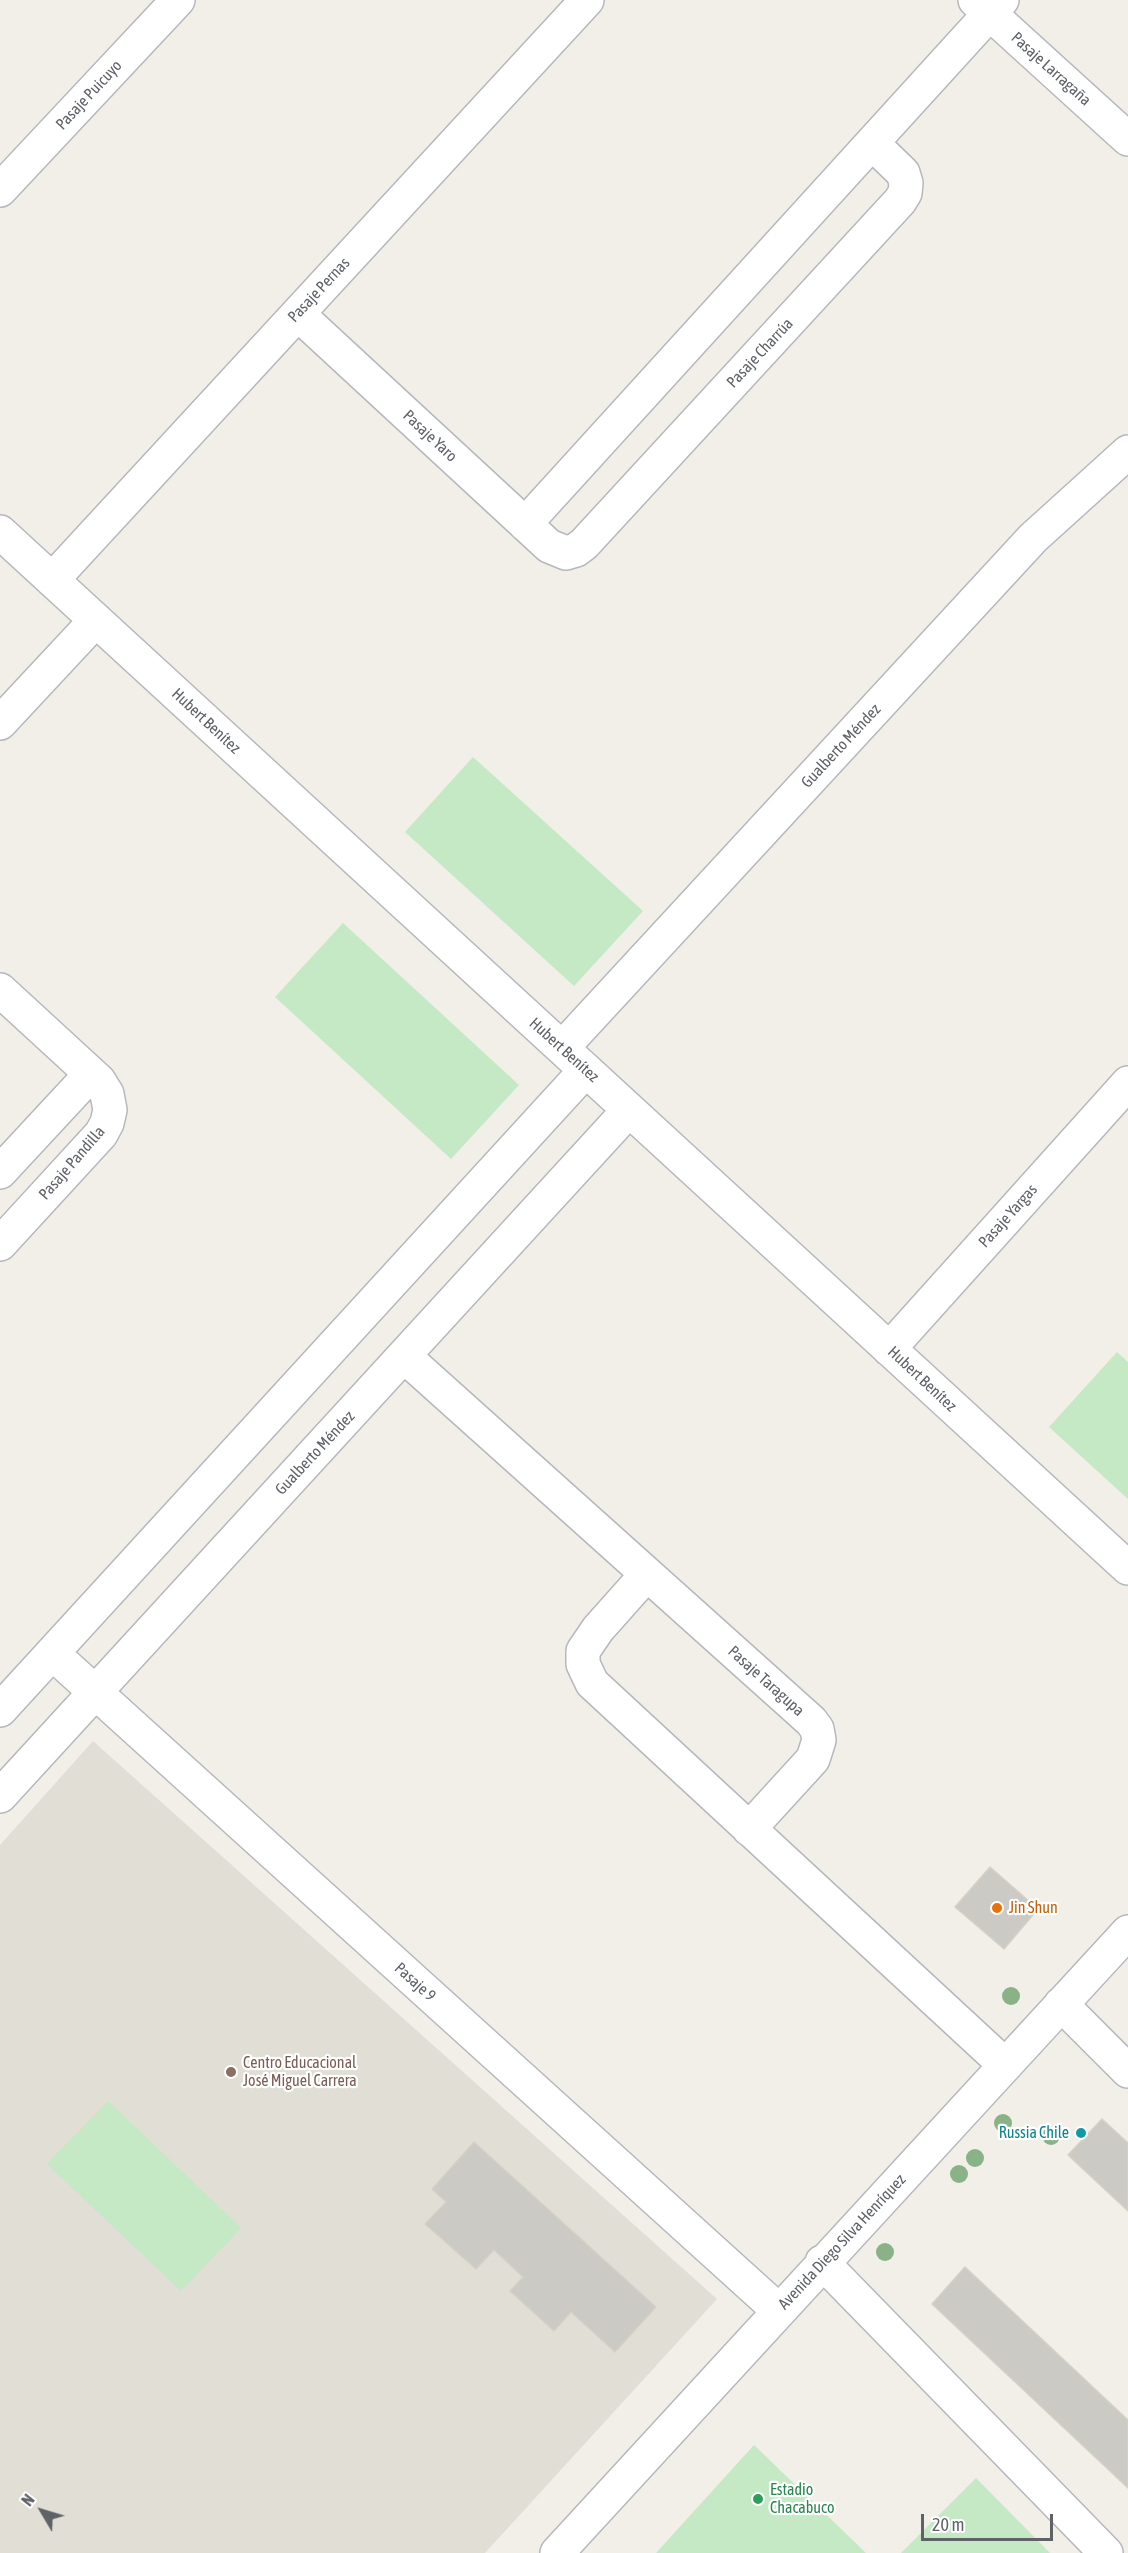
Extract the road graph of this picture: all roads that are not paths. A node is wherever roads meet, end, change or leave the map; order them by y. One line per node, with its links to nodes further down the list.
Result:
1 (178, 0): 6 (street, Pasaje Puicuyo)
2 (587, 0): 7 (street, Pasaje Pernas)
3 (989, 5): 4 (street, Pasaje Larragaña); 5 (street)
4 (1128, 138)
5 (872, 143): 9 (street); 11 (street, Pasaje Charrúa)
6 (0, 190)
7 (297, 314): 9 (street, Pasaje Yaro); 12 (street, Pasaje Pernas)
8 (1128, 452): 16 (street, Gualberto Méndez)
9 (525, 524): 11 (street, Pasaje Yaro)
10 (0, 532): 12 (street, Hubert Benítez)
11 (566, 553)
12 (52, 580): 13 (street, Hubert Benítez)
13 (96, 620): 14 (street); 16 (street, Hubert Benítez)
14 (0, 723)
15 (0, 990): 18 (street, Pasaje Pandilla)
16 (561, 1048): 17 (street, Hubert Benítez)
17 (586, 1070): 20 (street, Hubert Benítez); 27 (street)
18 (91, 1074): 21 (street); 22 (street, Pasaje Pandilla)
19 (1128, 1084): 23 (street, Pasaje Yargas)
20 (629, 1110): 23 (street, Hubert Benítez); 24 (street, Gualberto Méndez)
21 (0, 1172)
22 (0, 1244)
23 (889, 1348): 25 (street, Hubert Benítez)
24 (404, 1356): 26 (street, Pasaje Taragupa); 28 (street, Gualberto Méndez)
25 (1128, 1568)
26 (647, 1574): 31 (street); 31 (street, Pasaje Taragupa)
27 (52, 1653): 28 (street, Pasaje 9); 29 (street)
28 (96, 1692): 30 (street, Gualberto Méndez); 37 (street, Pasaje 9)
29 (0, 1710)
30 (0, 1797)
31 (749, 1828): 34 (street)
32 (1128, 1932): 33 (street, Avenida Diego Silva Henríquez)
33 (1061, 2004): 34 (street, Avenida Diego Silva Henríquez); 35 (street)
34 (1005, 2065): 36 (street, Avenida Diego Silva Henríquez)
35 (1128, 2071)
36 (822, 2262): 37 (street, Avenida Diego Silva Henríquez); 39 (street)
37 (778, 2310): 38 (street, Avenida Diego Silva Henríquez)
38 (557, 2553)
39 (1106, 2553)

